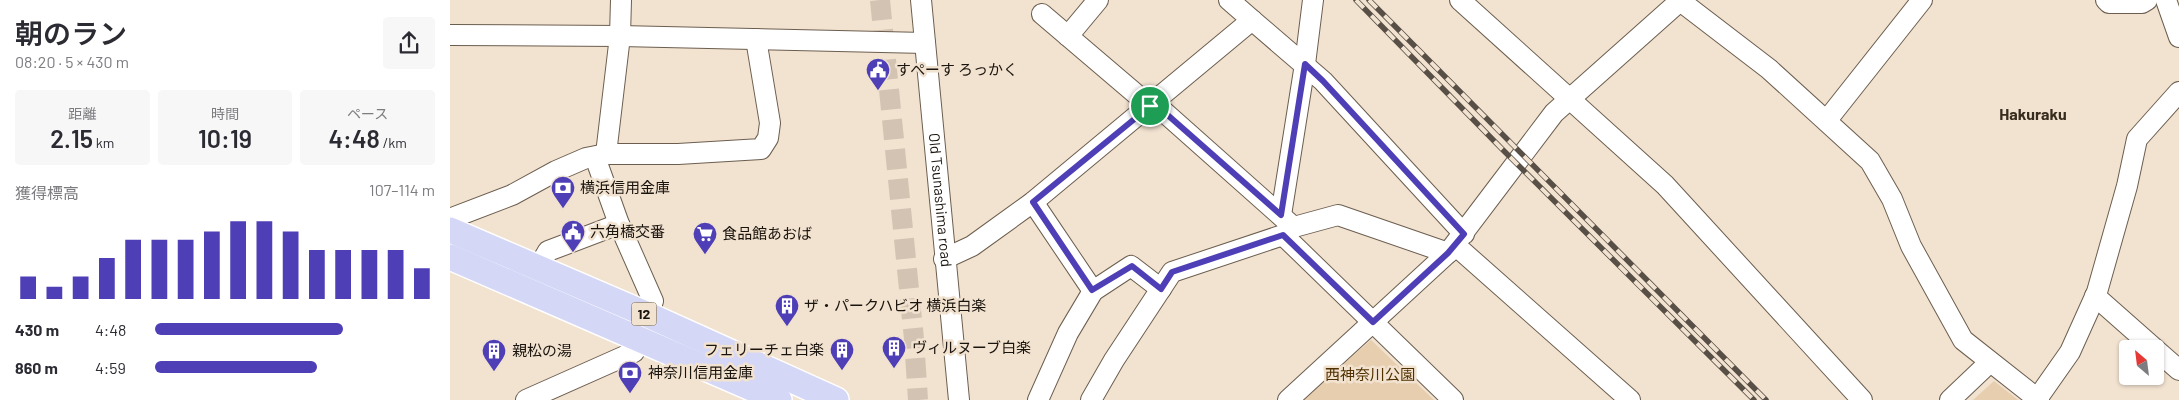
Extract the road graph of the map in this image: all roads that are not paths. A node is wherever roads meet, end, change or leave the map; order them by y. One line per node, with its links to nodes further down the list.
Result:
1 (621, 0): 15 (street)
2 (921, 0): 19 (street, Old Tsunashima road)
3 (1098, 0): 16 (street)
4 (1229, 0): 13 (street)
5 (1313, 0): 20 (street)
6 (1460, 0): 22 (street)
7 (1680, 0): 22 (street); 24 (street)
8 (1922, 0): 24 (street)
9 (2106, 0): 10 (street)
10 (2146, 0)
11 (2166, 0): 17 (street)
12 (1042, 14): 16 (street)
13 (1252, 20): 20 (street); 23 (street)
14 (450, 35): 15 (street)
15 (620, 36): 18 (street); 25 (street)
16 (1068, 36): 23 (street)
17 (2179, 37)
18 (756, 39): 19 (street); 25 (street)
19 (925, 43): 33 (street, Old Tsunashima road)
20 (1305, 64): 29 (street); 31 (street)
21 (2179, 92): 37 (street)
22 (1569, 100): 31 (street); 55 (street)
23 (1152, 105): 26 (street); 29 (street)
24 (1828, 120): 43 (street)
25 (600, 156): 27 (street); 28 (street)
26 (1033, 202): 33 (street); 36 (street)
27 (450, 221)
28 (619, 224): 34 (street); 38 (street)
29 (1286, 226): 31 (street); 35 (street); 39 (street)
30 (450, 230): 34 (main road, 12)
31 (1456, 244): 39 (street); 45 (street)
32 (450, 257): 40 (main road, 12)
33 (944, 259): 50 (street, Old Tsunashima road)
34 (538, 268): 38 (main road, 12)
35 (1161, 289): 36 (street); 52 (street)
36 (1092, 290): 51 (street)
37 (2095, 296): 41 (street); 46 (street)
38 (648, 315): 49 (main road, 12)
39 (1373, 322): 53 (street); 54 (street)
40 (640, 340): 47 (street); 48 (main road, 12)
41 (2145, 340)
42 (2164, 357): 44 (street)
43 (1990, 362): 46 (street); 56 (street)
44 (2179, 370)
45 (1623, 398)
46 (2038, 399)
47 (526, 400)
48 (779, 400)
49 (836, 400)
50 (959, 400)
51 (1038, 400)
52 (1091, 400)
53 (1288, 400)
54 (1453, 400)
55 (1862, 400)
56 (1950, 400)

